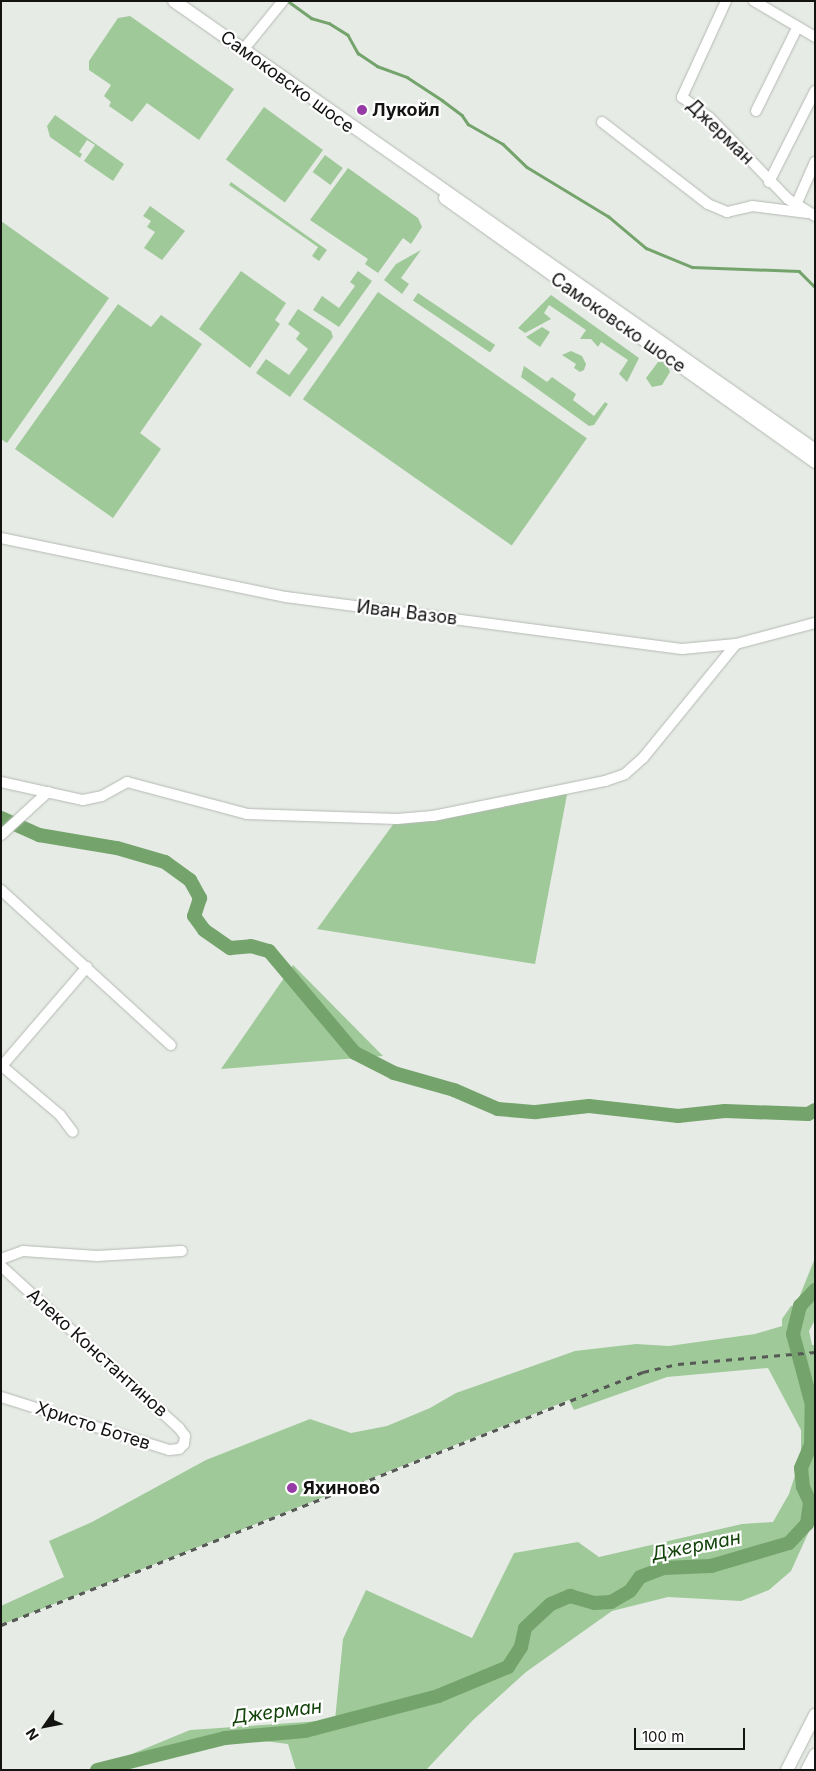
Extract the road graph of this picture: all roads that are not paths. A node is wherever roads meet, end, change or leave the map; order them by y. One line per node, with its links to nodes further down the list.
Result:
1 (174, 1): 7 (main road, Самоковско шосе)
2 (726, 1): 13 (street, Джерман)
3 (754, 1): 5 (street)
4 (280, 5): 7 (street)
5 (797, 28): 6 (street); 9 (street)
6 (815, 37)
7 (244, 50): 12 (main road, Самоковско шосе)
8 (815, 90): 13 (street)
9 (756, 111)
10 (602, 122): 15 (street)
11 (815, 162): 14 (street)
12 (425, 180): 16 (main road, Самоковско шосе); 17 (main road, Самоковско шосе)
13 (769, 182): 14 (street, Джерман)
14 (796, 205): 15 (street, Джерман)
15 (812, 215)
16 (815, 450)
17 (815, 462)
18 (1, 538): 20 (street, Иван Вазов)
19 (815, 623): 20 (street, Иван Вазов)
20 (736, 644): 22 (street)
21 (1, 782): 22 (street)
22 (48, 792): 23 (street)
23 (1, 836)
24 (1, 890): 25 (street)
25 (87, 968): 26 (street); 27 (street)
26 (171, 1045)
27 (1, 1066): 28 (street)
28 (73, 1132)
29 (182, 1251): 30 (street)
30 (1, 1259)
31 (1, 1266): 33 (street, Алеко Константинов)
32 (1, 1397): 33 (street, Христо Ботев)
33 (184, 1444)
34 (815, 1715): 37 (main road)
35 (815, 1730): 38 (main road)
36 (815, 1755): 39 (main road)
37 (787, 1770)
38 (795, 1770)
39 (807, 1770)

